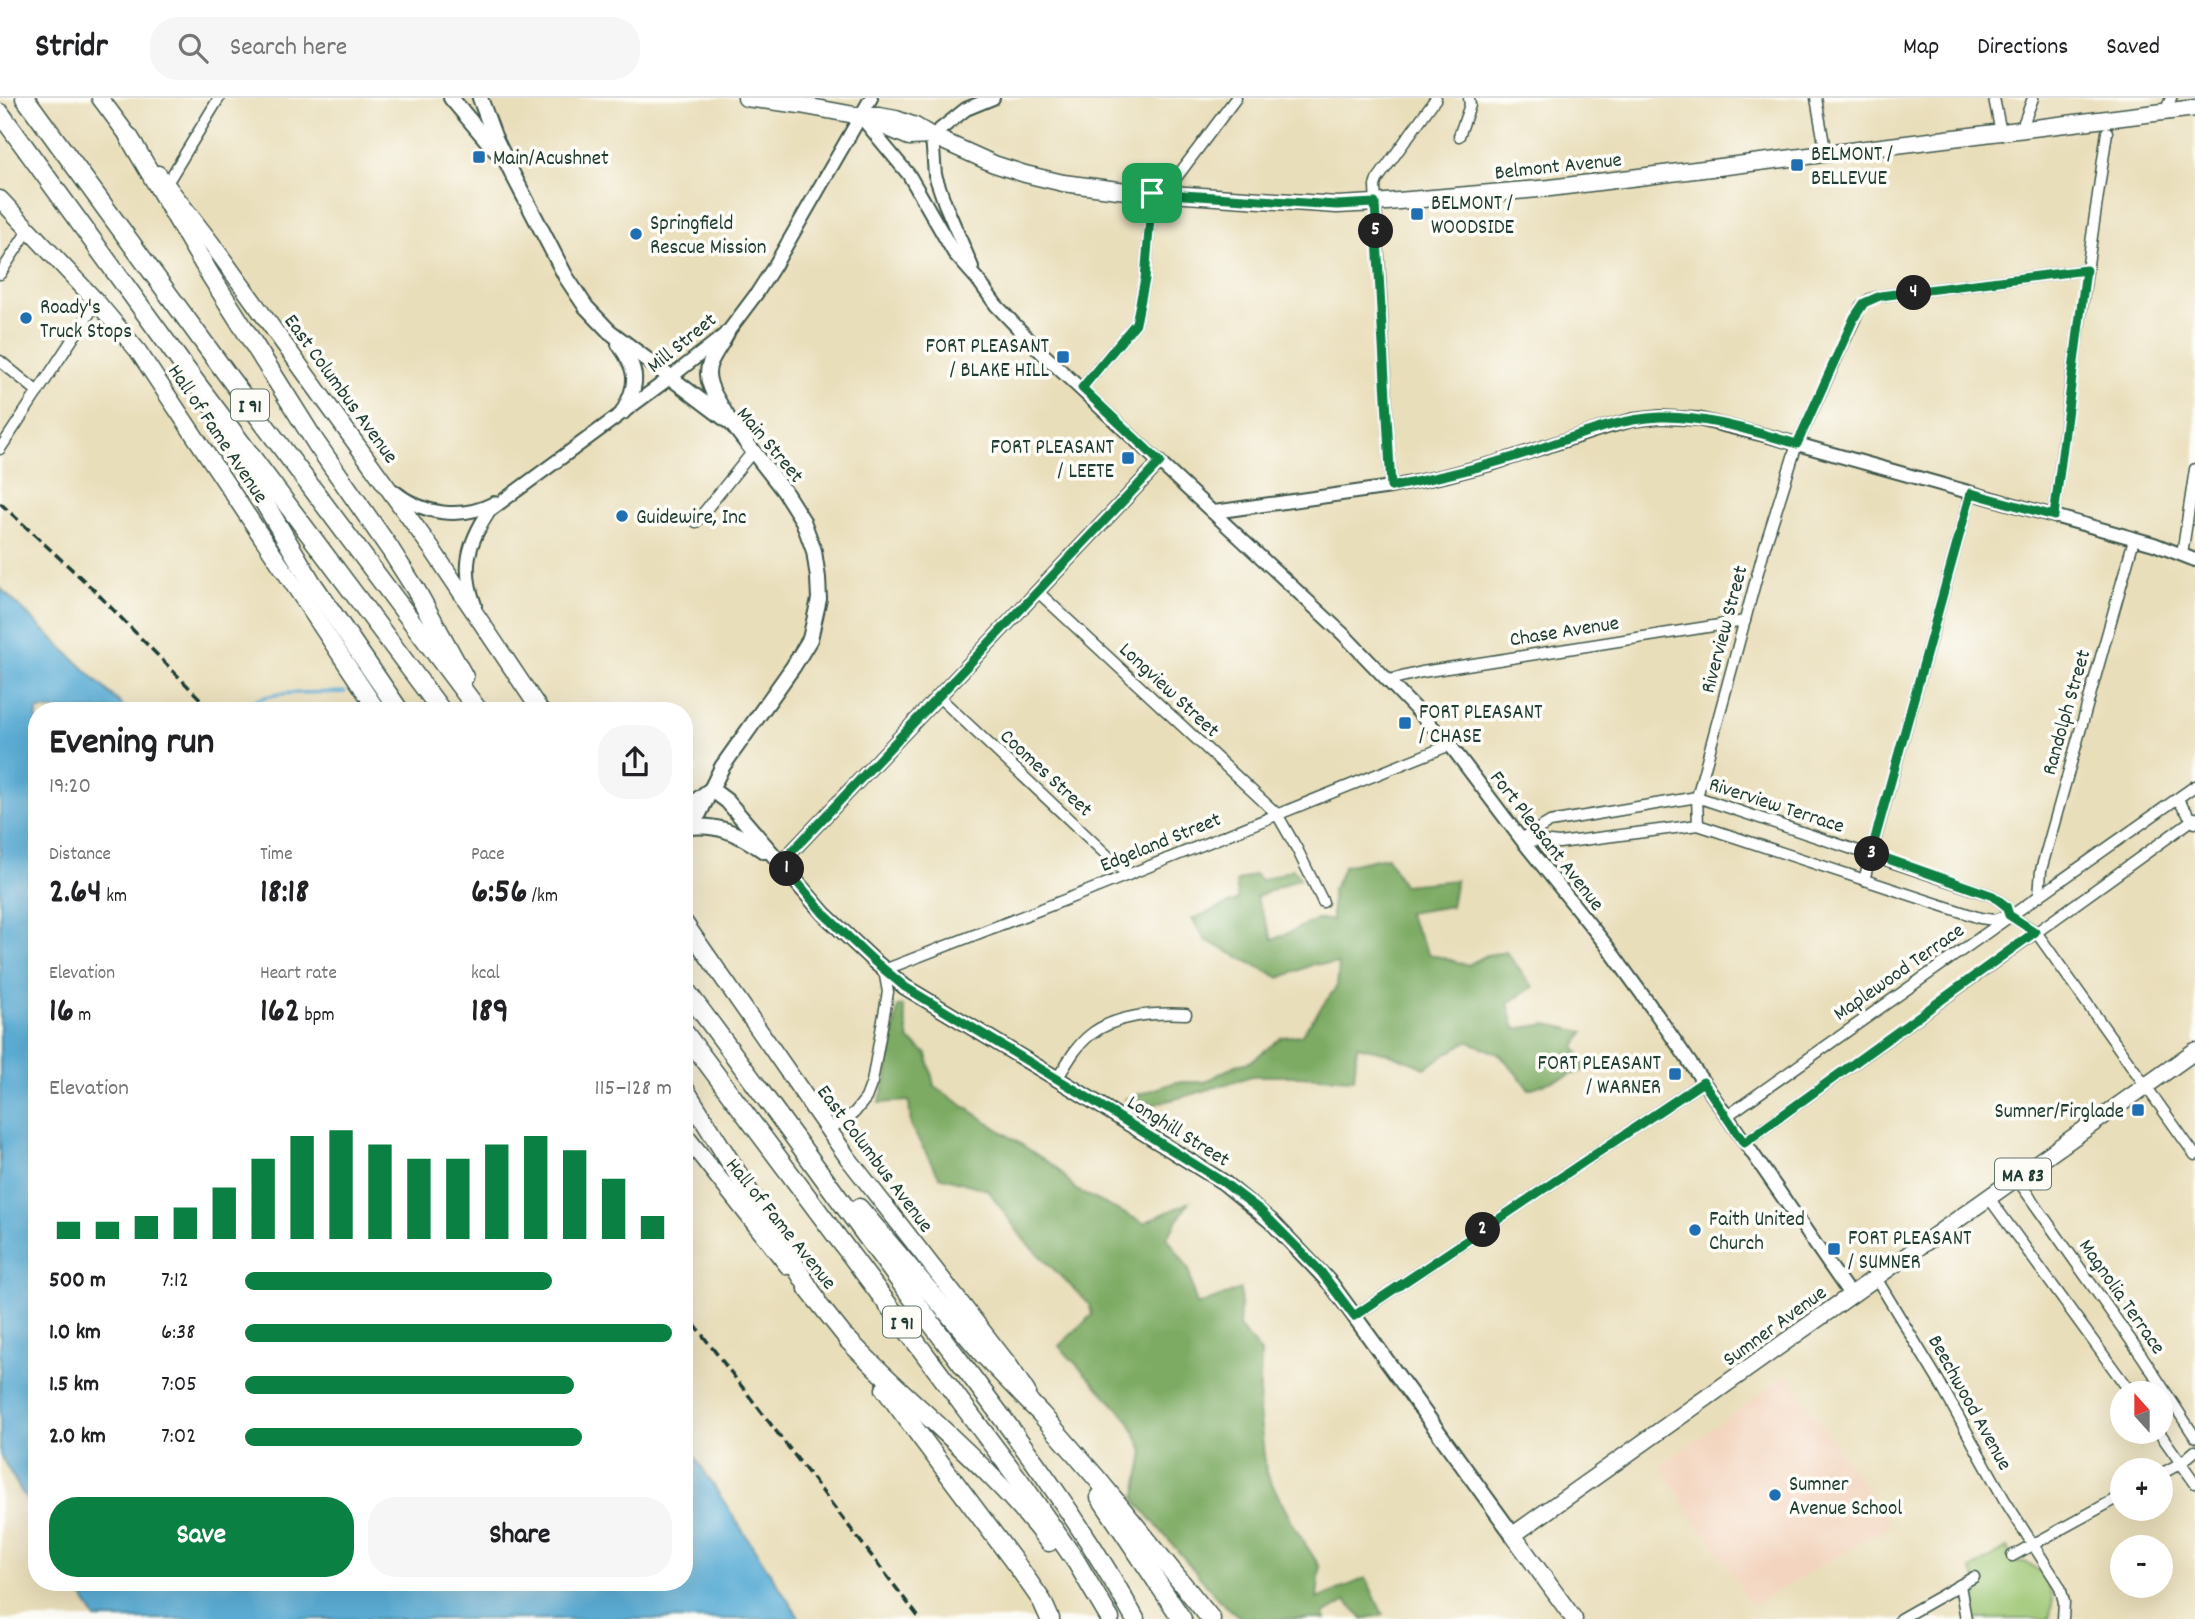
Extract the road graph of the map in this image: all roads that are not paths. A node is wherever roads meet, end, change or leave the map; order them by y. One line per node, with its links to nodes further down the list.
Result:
1 (25, 98): 68 (highway, I 91)
2 (100, 98): 24 (main road, East Columbus Avenue)
3 (219, 98): 27 (street)
4 (451, 98): 26 (main road, Main Street)
5 (480, 98): 26 (main road, Main Street)
6 (746, 98): 18 (main road, Belmont Avenue)
7 (871, 98): 18 (street, Mill Street)
8 (993, 98): 22 (street)
9 (1236, 98): 28 (street)
10 (1436, 98): 30 (street)
11 (1469, 98): 23 (street)
12 (1816, 98): 25 (street)
13 (1994, 98): 21 (street)
14 (2033, 98): 19 (street)
15 (2168, 105): 16 (main road, Belmont Avenue); 19 (main road, Belmont Avenue)
16 (2195, 108)
17 (1, 114): 39 (highway, I 91)
18 (860, 116): 22 (main road, Belmont Avenue); 34 (street, Fort Pleasant Avenue); 37 (street, Mill Street)
19 (2021, 130): 21 (main road, Belmont Avenue)
20 (2107, 132): 32 (street)
21 (2001, 133): 25 (main road, Belmont Avenue)
22 (932, 136): 28 (main road, Belmont Avenue); 34 (street, Fort Pleasant Avenue)
23 (1459, 136)
24 (129, 137): 27 (main road, East Columbus Avenue); 69 (highway)
25 (1826, 155): 30 (main road, Belmont Avenue)
26 (512, 173): 36 (main road, Main Street)
27 (166, 185): 50 (main road, East Columbus Avenue)
28 (1160, 193): 30 (main road, Belmont Avenue); 41 (street)
29 (0, 199): 31 (main road, Hall of Fame Avenue)
30 (1375, 203): 51 (street)
31 (29, 229): 33 (street); 35 (main road, Hall of Fame Avenue)
32 (2086, 270): 45 (street, Riverview Street); 55 (street)
33 (0, 274)
34 (978, 281): 41 (street, Fort Pleasant Avenue)
35 (97, 302): 42 (street); 65 (main road, Hall of Fame Avenue)
36 (610, 331): 40 (main road, Main Street); 43 (main road)
37 (727, 332): 40 (street, Mill Street); 44 (main road)
38 (0, 361): 42 (street)
39 (185, 368): 66 (highway); 67 (highway, I 91)
40 (671, 377): 43 (street, Mill Street); 44 (main road, Main Street)
41 (1082, 388): 48 (street, Fort Pleasant Avenue)
42 (38, 392): 46 (street)
43 (623, 412): 53 (street, Mill Street)
44 (732, 424): 47 (main road, Main Street)
45 (1797, 444): 51 (street); 52 (street); 61 (street, Riverview Street)
46 (0, 449)
47 (754, 450): 56 (street); 73 (main road, Main Street)
48 (1160, 462): 54 (street, Fort Pleasant Avenue); 60 (street)
49 (2195, 469): 58 (street)
50 (384, 482): 53 (street, Mill Street); 62 (main road, East Columbus Avenue)
51 (1391, 487): 54 (street)
52 (1971, 493): 55 (street); 83 (street)
53 (507, 496): 62 (street, Mill Street)
54 (1214, 512): 63 (street, Fort Pleasant Avenue)
55 (2054, 516): 57 (street)
56 (696, 522)
57 (2134, 538): 58 (street); 87 (street, Randolph Street)
58 (2182, 555): 59 (street)
59 (2195, 560)
60 (1037, 591): 64 (street); 77 (street, Longview Street)
61 (1745, 621): 63 (street, Chase Avenue); 74 (street, Riverview Street)
62 (481, 622): 70 (main road, East Columbus Avenue)
63 (1389, 680): 71 (street, Fort Pleasant Avenue)
64 (939, 697): 84 (street); 85 (street, Coomes Street)
65 (372, 702)
66 (394, 702)
67 (435, 702)
68 (474, 702)
69 (476, 702)
70 (535, 702)
71 (1450, 745): 77 (street, Edgeland Street); 82 (street, Fort Pleasant Avenue)
72 (2195, 786): 75 (street, Maplewood Terrace)
73 (711, 789): 76 (main road, Main Street); 78 (main road, Main Street); 84 (main road, Longhill Street)
74 (1697, 797): 80 (street, Riverview Street); 82 (street, Riverview Terrace); 83 (street, Riverview Terrace)
75 (2177, 799): 79 (street); 87 (street, Maplewood Terrace)
76 (693, 803)
77 (1277, 814): 85 (street, Edgeland Street); 88 (street, Longview Street)
78 (693, 820)
79 (2194, 820): 90 (street)
80 (1698, 825): 82 (street); 86 (street)
81 (693, 826): 84 (main road)
82 (1521, 839): 98 (street, Fort Pleasant Avenue)
83 (1871, 853): 86 (street); 89 (street, Riverview Terrace)
84 (781, 863): 92 (main road, Longhill Street)
85 (1128, 875): 92 (street, Edgeland Street)
86 (1864, 880): 89 (street)
87 (2039, 896): 89 (street, Maplewood Terrace)
88 (1323, 902)
89 (2009, 915): 90 (street); 102 (street, Maplewood Terrace)
90 (2035, 932): 99 (street); 104 (street)
91 (693, 934): 103 (main road, East Columbus Avenue)
92 (884, 970): 97 (main road, Longhill Street); 103 (street)
93 (693, 1000): 100 (highway, I 91)
94 (1186, 1014): 97 (street)
95 (693, 1044): 130 (highway, I 91)
96 (2195, 1051): 99 (main road, Sumner Avenue / MA 83)
97 (1057, 1079): 112 (main road, Longhill Street)
98 (1703, 1082): 102 (street, Fort Pleasant Avenue); 112 (street)
99 (2145, 1087): 106 (street); 107 (main road, Sumner Avenue / MA 83)
100 (766, 1098): 115 (highway); 131 (highway, I 91)
101 (693, 1102): 111 (highway)
102 (1727, 1116): 104 (street, Fort Pleasant Avenue)
103 (828, 1129): 115 (main road, East Columbus Avenue)
104 (1744, 1143): 110 (street, Fort Pleasant Avenue)
105 (693, 1145): 111 (main road, Hall of Fame Avenue)
106 (2195, 1155)
107 (2017, 1179): 108 (main road, Sumner Avenue / MA 83); 116 (street, Magnolia Terrace)
108 (1989, 1198): 109 (main road, Sumner Avenue / MA 83); 114 (street)
109 (1877, 1278): 110 (main road, Sumner Avenue / MA 83); 125 (street, Beechwood Avenue)
110 (1851, 1296): 124 (main road, Sumner Avenue / MA 83)
111 (816, 1299): 113 (main road, Hall of Fame Avenue)
112 (1354, 1316): 124 (main road, Longhill Street)
113 (847, 1339): 129 (highway); 130 (highway)
114 (2122, 1381)
115 (1041, 1414): 117 (highway)
116 (2195, 1437)
117 (1066, 1444): 132 (highway); 133 (highway)
118 (2168, 1444): 120 (street)
119 (2195, 1451): 120 (street)
120 (2181, 1463): 121 (street); 122 (street)
121 (2173, 1467)
122 (2195, 1483)
123 (2110, 1502): 125 (street)
124 (1513, 1535): 134 (main road, Longhill Street)
125 (2032, 1545): 126 (street); 137 (street, Beechwood Avenue)
126 (2012, 1556)
127 (1974, 1577): 128 (street)
128 (1960, 1585): 135 (street); 136 (street)
129 (1050, 1619)
130 (1108, 1619)
131 (1135, 1619)
132 (1181, 1619)
133 (1211, 1619)
134 (1574, 1619)
135 (1900, 1619)
136 (1966, 1619)
137 (2063, 1619)

